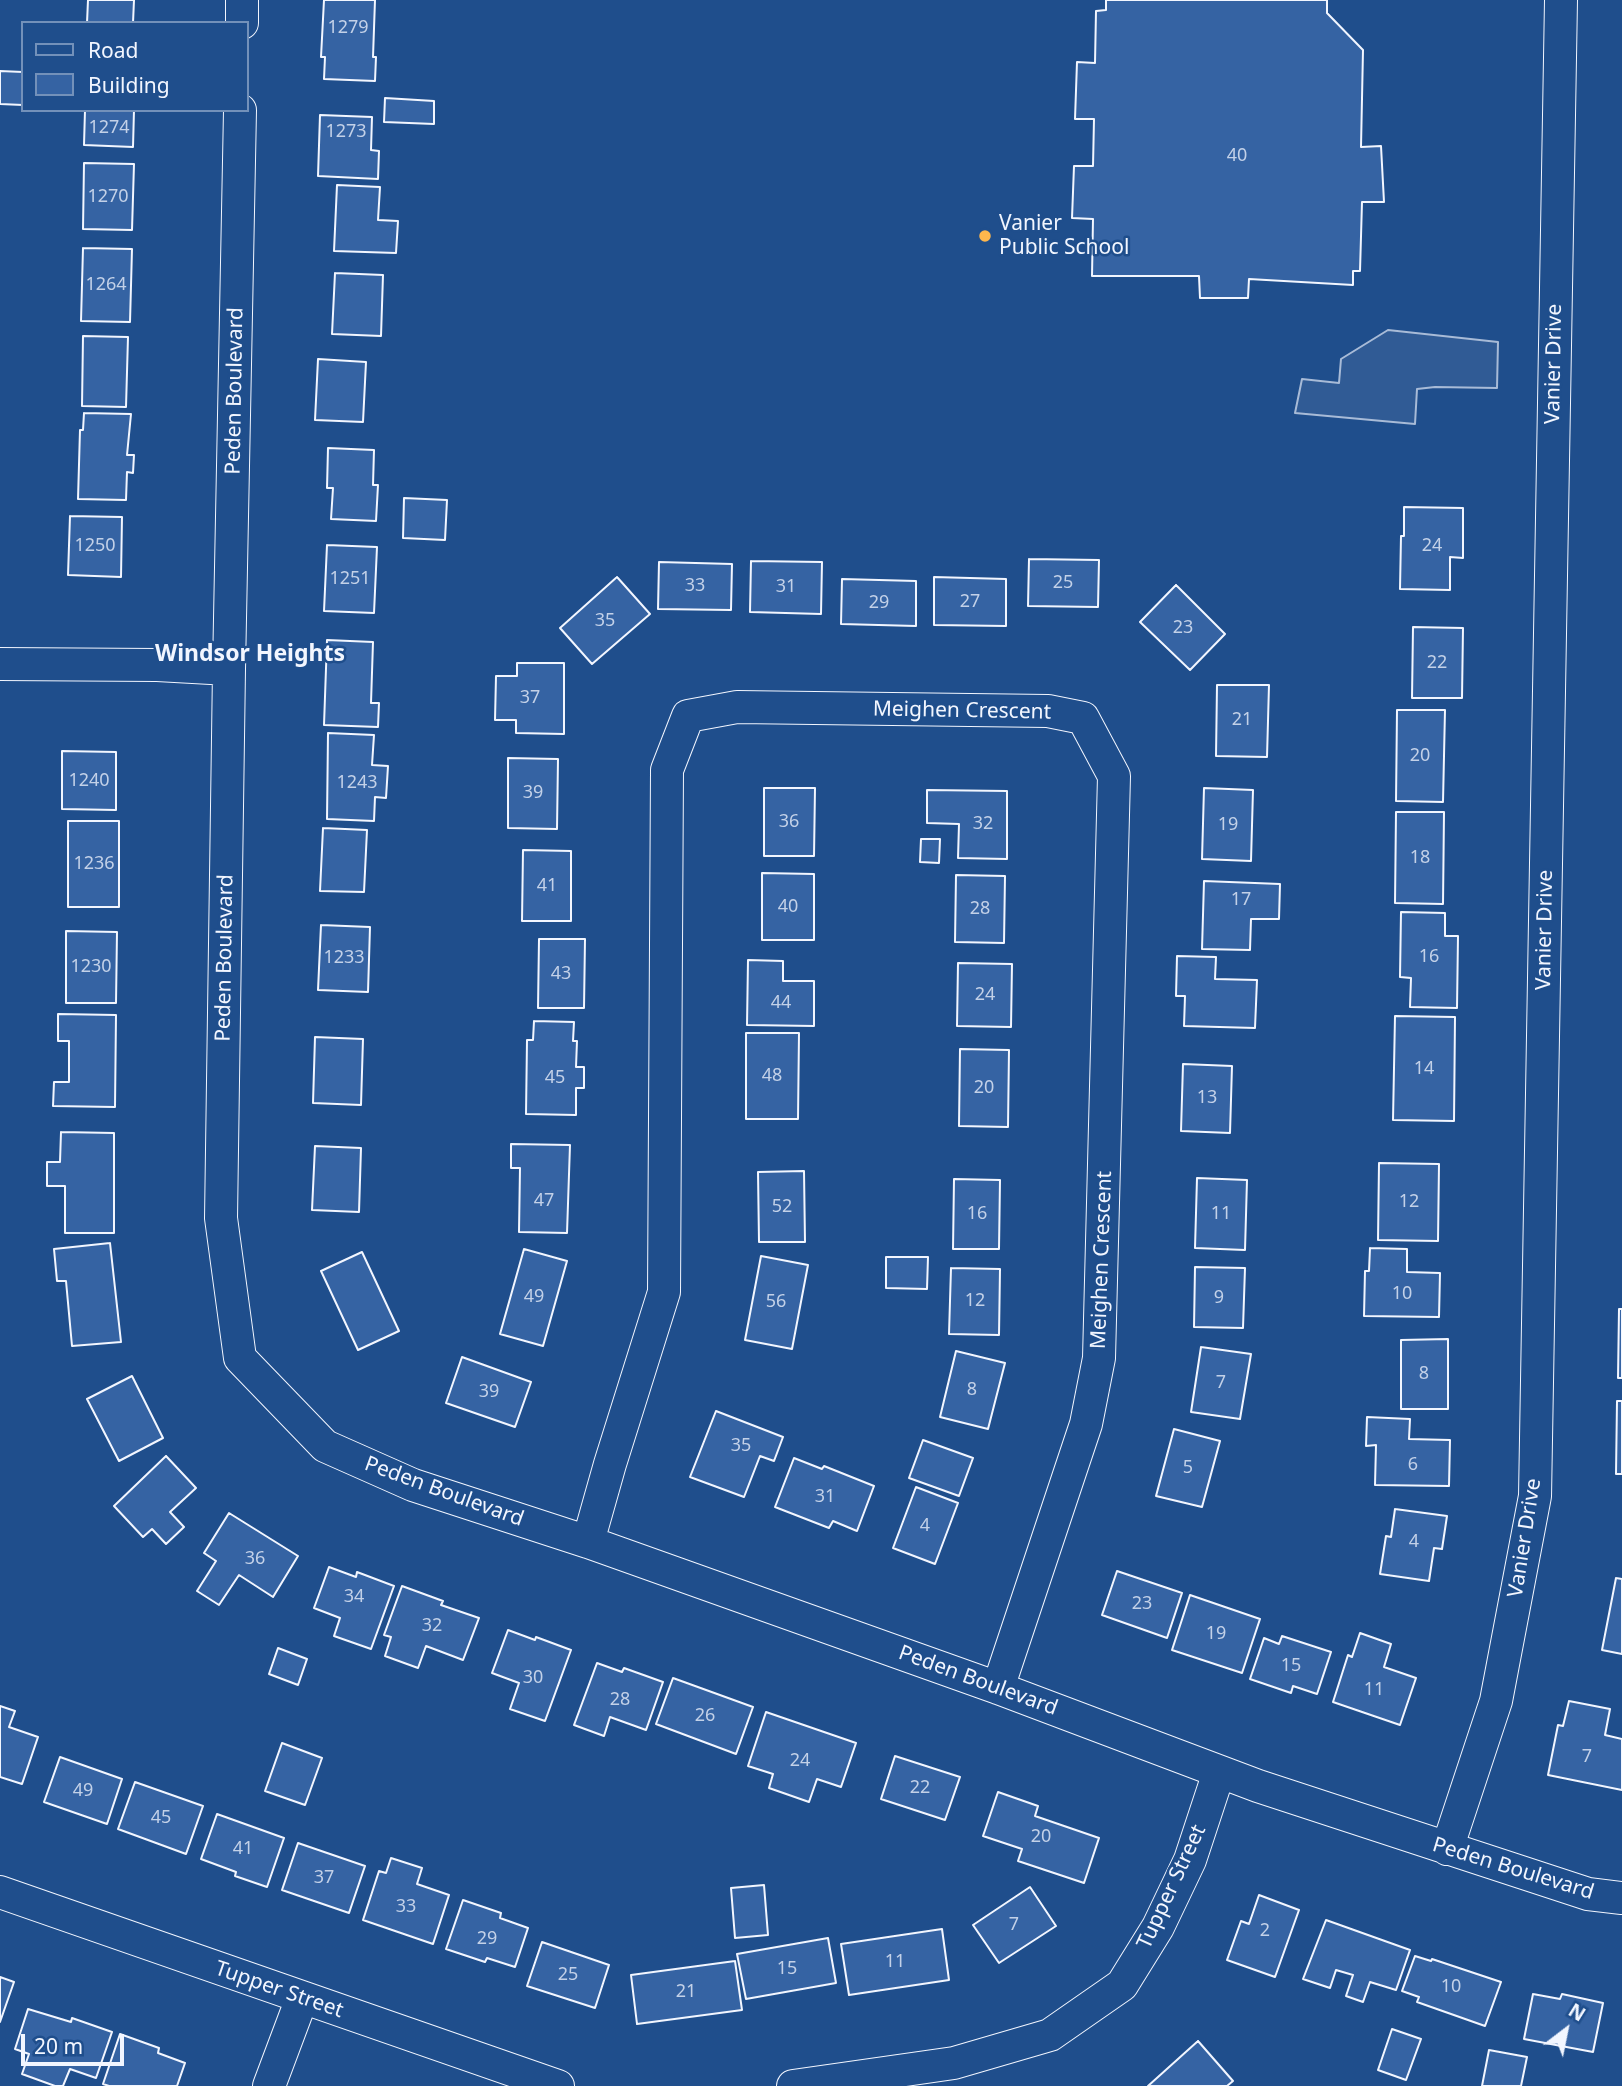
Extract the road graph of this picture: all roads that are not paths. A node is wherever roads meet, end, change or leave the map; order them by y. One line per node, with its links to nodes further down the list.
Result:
1 (242, 0): 3 (street)
2 (1561, 0): 10 (street, Vanier Drive)
3 (242, 21)
4 (240, 112): 6 (street, Peden Boulevard)
5 (0, 664): 6 (street)
6 (229, 669): 7 (street, Peden Boulevard)
7 (588, 1542): 8 (street, Peden Boulevard); 8 (street, Meighen Crescent)
8 (998, 1688): 9 (street, Peden Boulevard)
9 (1219, 1772): 10 (street, Peden Boulevard); 16 (street, Tupper Street)
10 (1447, 1849): 12 (street, Peden Boulevard)
11 (0, 1892): 13 (street, Tupper Street)
12 (1622, 1898)
13 (302, 1998): 14 (street); 15 (street, Tupper Street)
14 (269, 2086)
15 (558, 2086)
16 (793, 2086)

